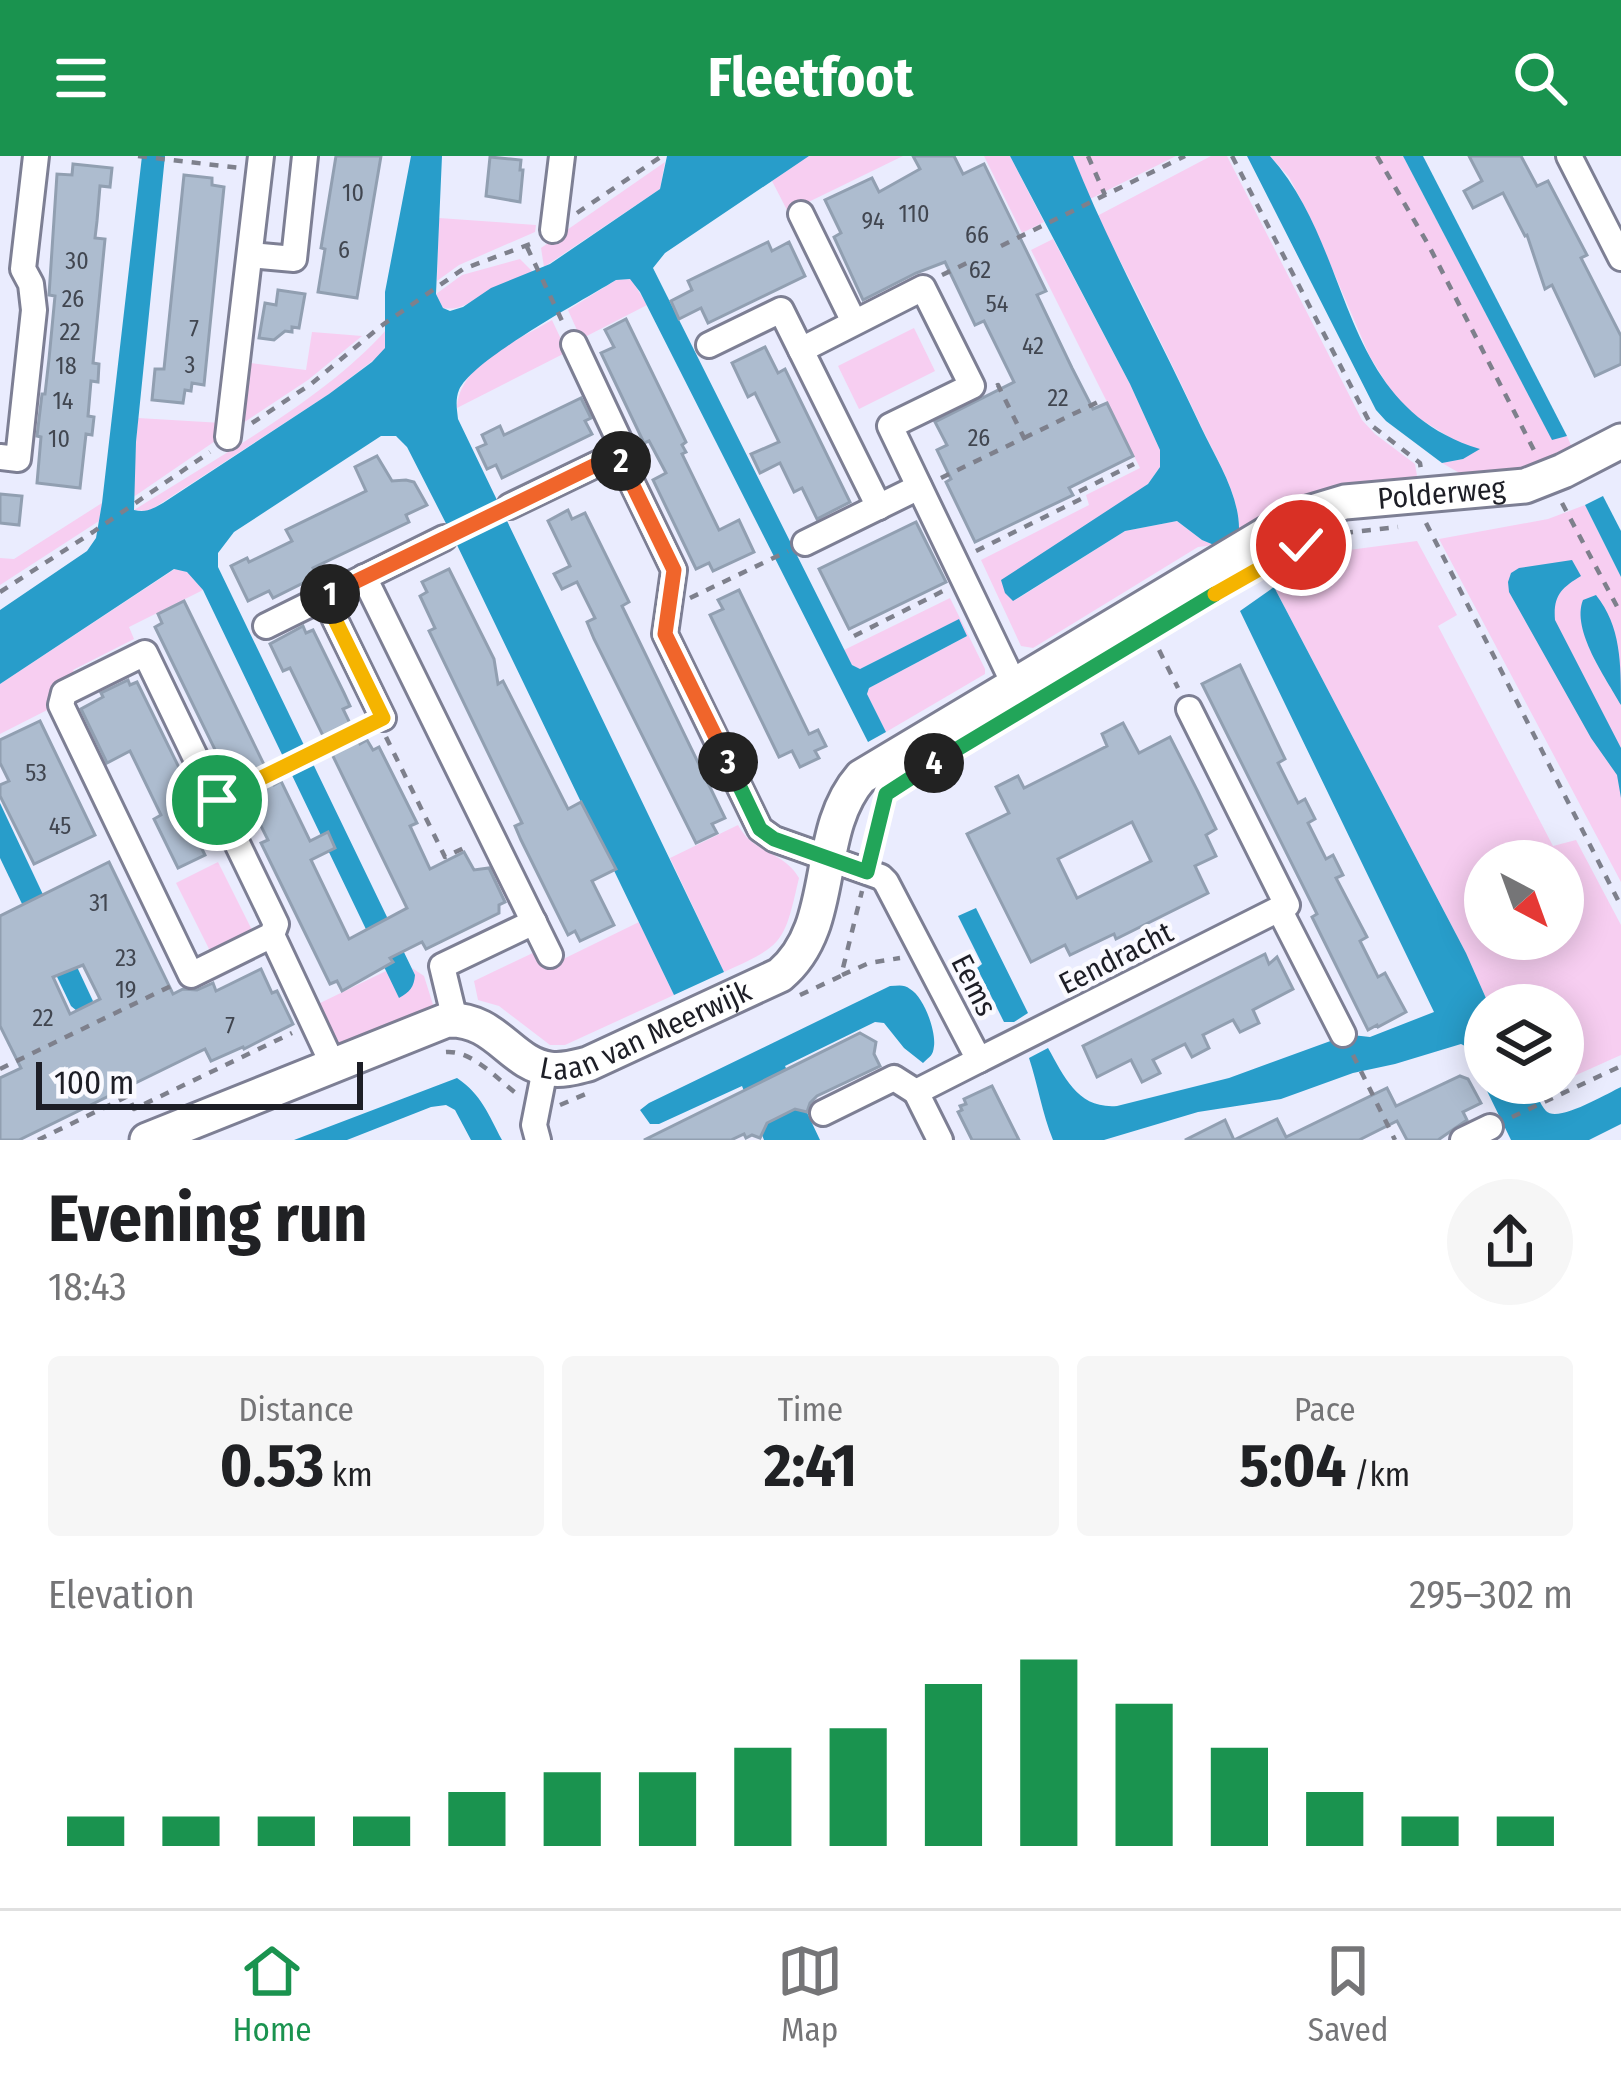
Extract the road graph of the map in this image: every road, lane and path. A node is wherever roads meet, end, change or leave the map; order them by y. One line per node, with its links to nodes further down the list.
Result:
1 (36, 156): 19 (street)
2 (138, 156): 10 (path)
3 (305, 156): 16 (street)
4 (562, 156): 13 (street)
5 (1088, 156): 11 (path)
6 (1185, 156): 11 (path)
7 (1232, 156): 38 (path)
8 (1377, 156): 36 (path)
9 (1569, 156): 17 (street)
10 (260, 163): 16 (street)
11 (1105, 195): 15 (path)
12 (802, 214): 24 (street)
13 (553, 230)
14 (526, 246): 23 (path)
15 (1001, 246)
16 (250, 255): 30 (street)
17 (1621, 258)
18 (968, 262): 22 (path)
19 (23, 269): 20 (street); 34 (street)
20 (0, 283)
21 (439, 286): 30 (path)
22 (923, 288): 24 (street); 28 (street)
23 (561, 318)
24 (854, 322): 27 (street)
25 (574, 344): 33 (street)
26 (709, 345): 27 (street)
27 (801, 350): 40 (street)
28 (972, 386): 31 (path); 37 (street)
29 (1102, 400): 31 (path)
30 (228, 438): 48 (path)
31 (1024, 438): 37 (path)
32 (1621, 441): 36 (street, Polderweg)
33 (618, 454): 39 (street); 50 (street)
34 (0, 457)
35 (1134, 464): 46 (path)
36 (1548, 477): 38 (street, Polderweg); 51 (path)
37 (919, 488): 40 (street); 46 (street)
38 (1424, 496): 55 (street, Polderweg); 63 (path)
39 (510, 506): 43 (path)
40 (879, 507): 44 (street)
41 (1403, 526): 42 (path, Polderweg)
42 (1334, 534)
43 (444, 538): 47 (street)
44 (805, 543)
45 (770, 560): 50 (path)
46 (960, 571): 54 (path); 55 (street)
47 (364, 577): 49 (street); 60 (street)
48 (0, 592)
49 (324, 597): 52 (street); 57 (street)
50 (669, 608): 61 (street)
51 (1621, 614)
52 (266, 626)
53 (1150, 633): 56 (path)
54 (854, 636)
55 (1014, 684): 61 (street, Laan van Meerwijk)
56 (1189, 709): 64 (street)
57 (383, 718)
58 (891, 790): 62 (path)
59 (217, 800): 60 (path); 66 (street); 69 (street)
60 (491, 836): 65 (street)
61 (829, 859): 62 (street); 80 (street, Laan van Meerwijk)
62 (867, 872): 67 (street, Eems); 70 (path)
63 (1621, 906)
64 (1279, 909): 74 (street); 76 (street, Eendracht)
65 (534, 922): 68 (street); 72 (street)
66 (272, 934): 69 (street); 73 (street)
67 (921, 948): 70 (path, Laan van Meerwijk); 76 (street, Eems)
68 (550, 955)
69 (191, 975): 79 (path)
70 (841, 976): 71 (path, Laan van Meerwijk)
71 (801, 994)
72 (455, 1020): 77 (street); 80 (street, Laan van Meerwijk)
73 (314, 1023): 77 (street); 87 (path)
74 (1343, 1034): 91 (path)
75 (439, 1052): 83 (path, Laan van Meerwijk)
76 (979, 1060): 82 (street, Eems)
77 (333, 1065): 86 (street)
78 (1621, 1066): 85 (path)
79 (0, 1069)
80 (545, 1069): 83 (street)
81 (597, 1089): 83 (path, Laan van Meerwijk)
82 (916, 1092): 84 (street); 90 (street)
83 (537, 1108): 89 (street)
84 (823, 1113)
85 (1494, 1125): 92 (street)
86 (185, 1133): 88 (street)
87 (38, 1140)
88 (147, 1140)
89 (538, 1140)
90 (940, 1140)
91 (1395, 1140)
92 (1463, 1140)

